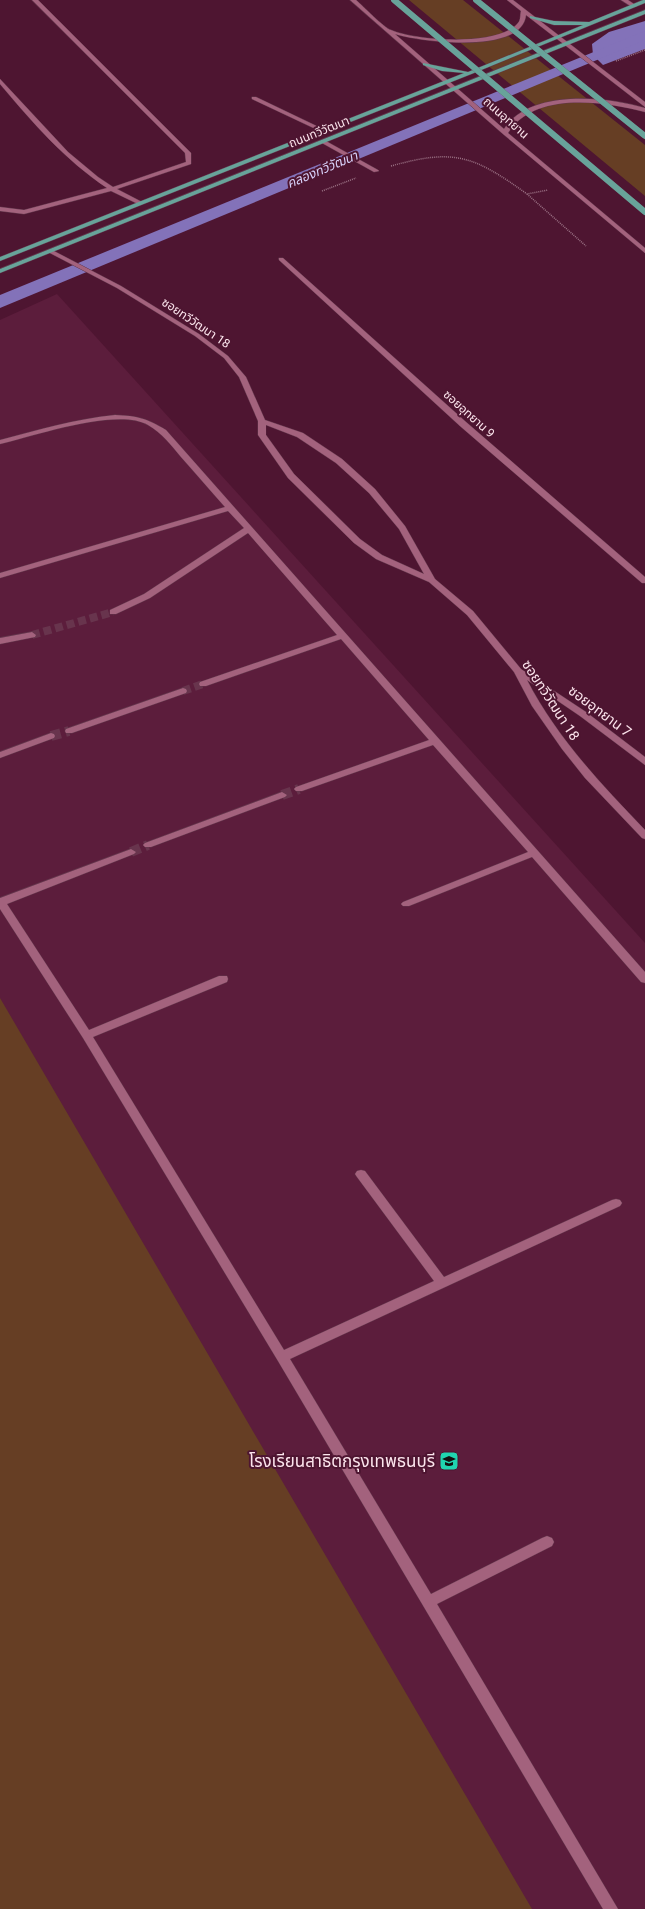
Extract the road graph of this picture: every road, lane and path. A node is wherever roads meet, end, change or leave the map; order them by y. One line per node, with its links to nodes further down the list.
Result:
1 (35, 0): 32 (street)
2 (353, 0): 13 (street, ถนนอุทยาน)
3 (394, 0): 37 (main road, ถนนอุทยาน, bridge)
4 (476, 0): 28 (main road, bridge)
5 (510, 0): 9 (street)
6 (624, 0): 8 (street)
7 (645, 1): 8 (main road, ถนนทวีวัฒนา)
8 (634, 6): 12 (main road, ถนนทวีวัฒนา)
9 (523, 11): 11 (street); 13 (street)
10 (645, 12): 15 (main road, ถนนทวีวัฒนา)
11 (532, 17): 12 (main road); 14 (street)
12 (596, 22): 14 (main road, ถนนทวีวัฒนา)
13 (387, 30): 18 (street, ถนนอุทยาน)
14 (558, 38): 15 (street); 19 (main road, ถนนทวีวัฒนา)
15 (569, 46): 22 (main road, ถนนทวีวัฒนา); 24 (street)
16 (645, 50): 17 (path)
17 (616, 61)
18 (425, 64): 19 (main road); 21 (street, ถนนอุทยาน)
19 (472, 72): 21 (main road, ถนนทวีวัฒนา)
20 (0, 81): 32 (street)
21 (446, 82): 22 (street, ถนนอุทยาน); 26 (main road, ถนนทวีวัฒนา)
22 (455, 89): 27 (street, ถนนอุทยาน); 29 (main road, ถนนทวีวัฒนา)
23 (254, 98): 26 (street)
24 (645, 105)
25 (645, 110): 27 (street)
26 (324, 131): 35 (main road, ถนนทวีวัฒนา)
27 (505, 133): 31 (street, ถนนอุทยาน)
28 (645, 136)
29 (324, 142): 30 (street); 39 (main road, ถนนทวีวัฒนา)
30 (376, 171): 33 (path); 34 (path)
31 (568, 186): 34 (path); 40 (street, ถนนอุทยาน)
32 (112, 189): 35 (street); 36 (street)
33 (322, 191)
34 (527, 194): 38 (path)
35 (140, 203): 41 (main road, ถนนทวีวัฒนา)
36 (0, 209)
37 (645, 212)
38 (586, 246)
39 (50, 251): 43 (main road, ถนนทวีวัฒนา); 44 (street, ซอยทวีวัฒนา 18)
40 (645, 251)
41 (0, 259)
42 (281, 259): 50 (street, ซอยอุทยาน 9)
43 (0, 271)
44 (262, 421): 49 (street, ซอยทวีวัฒนา 18); 49 (street, ซอยทวีวัฒนา 18)
45 (0, 442): 46 (street)
46 (230, 508): 47 (street); 48 (street)
47 (248, 529): 51 (street); 53 (street)
48 (0, 576)
49 (432, 580): 55 (street, ซอยทวีวัฒนา 18)
50 (645, 582)
51 (113, 612)
52 (32, 635): 54 (street)
53 (342, 636): 56 (street); 60 (street)
54 (0, 641)
55 (518, 671): 62 (street, ซอยอุทยาน 7); 65 (street, ซอยทวีวัฒนา 18)
56 (203, 684)
57 (183, 691): 58 (street)
58 (69, 730)
59 (51, 736): 61 (street)
60 (434, 741): 63 (street); 68 (street)
61 (0, 754)
62 (645, 762)
63 (299, 789)
64 (282, 795): 66 (street)
65 (645, 836)
66 (148, 845)
67 (130, 852): 69 (street)
68 (534, 853): 70 (street); 72 (street)
69 (0, 902): 73 (street)
70 (406, 904)
71 (223, 979): 73 (street)
72 (645, 979)
73 (87, 1035): 77 (street)
74 (361, 1174): 76 (street)
75 (616, 1203): 76 (street)
76 (442, 1283): 77 (street)
77 (282, 1357): 79 (street)
78 (547, 1542): 79 (street)
79 (428, 1602): 80 (street)
80 (611, 1909)

